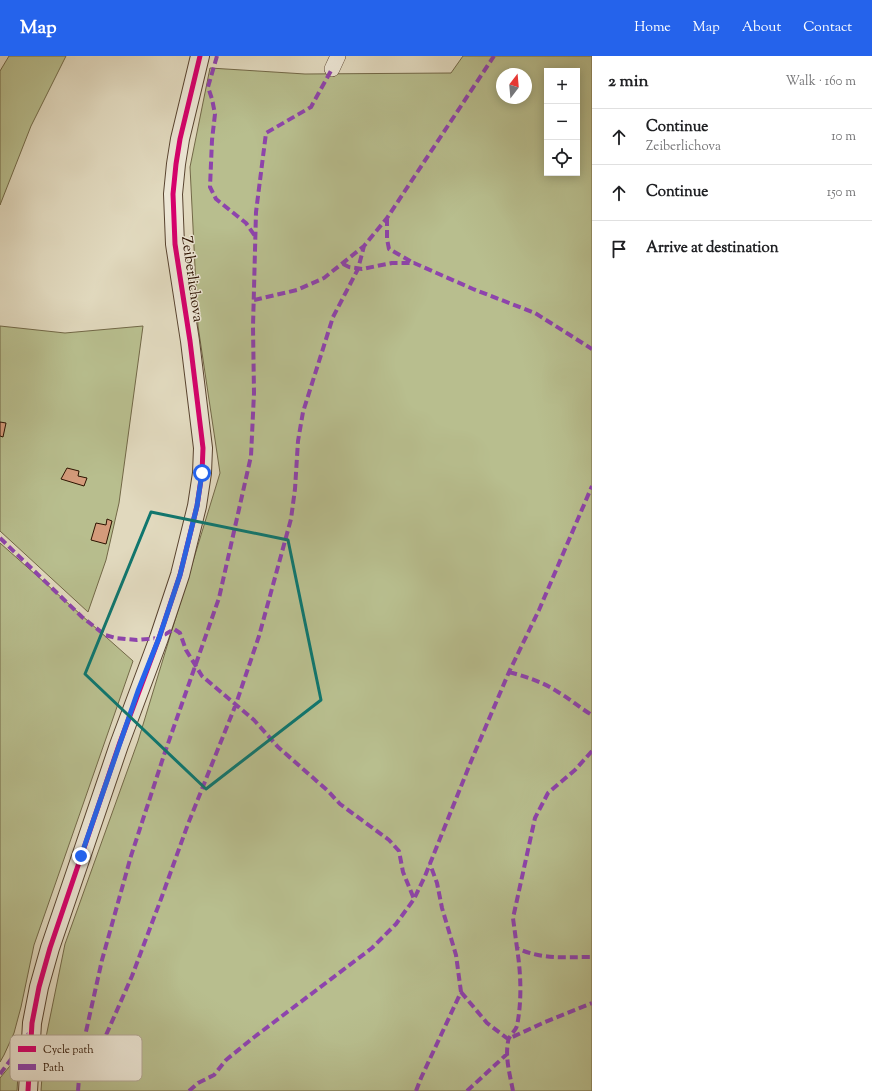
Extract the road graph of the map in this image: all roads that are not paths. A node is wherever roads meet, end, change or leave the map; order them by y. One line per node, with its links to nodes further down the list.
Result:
1 (200, 56): 2 (street, Zeiberlichova)
2 (31, 1035)
3 (29, 1081): 4 (street, Zeiberlichova)
4 (28, 1091)

